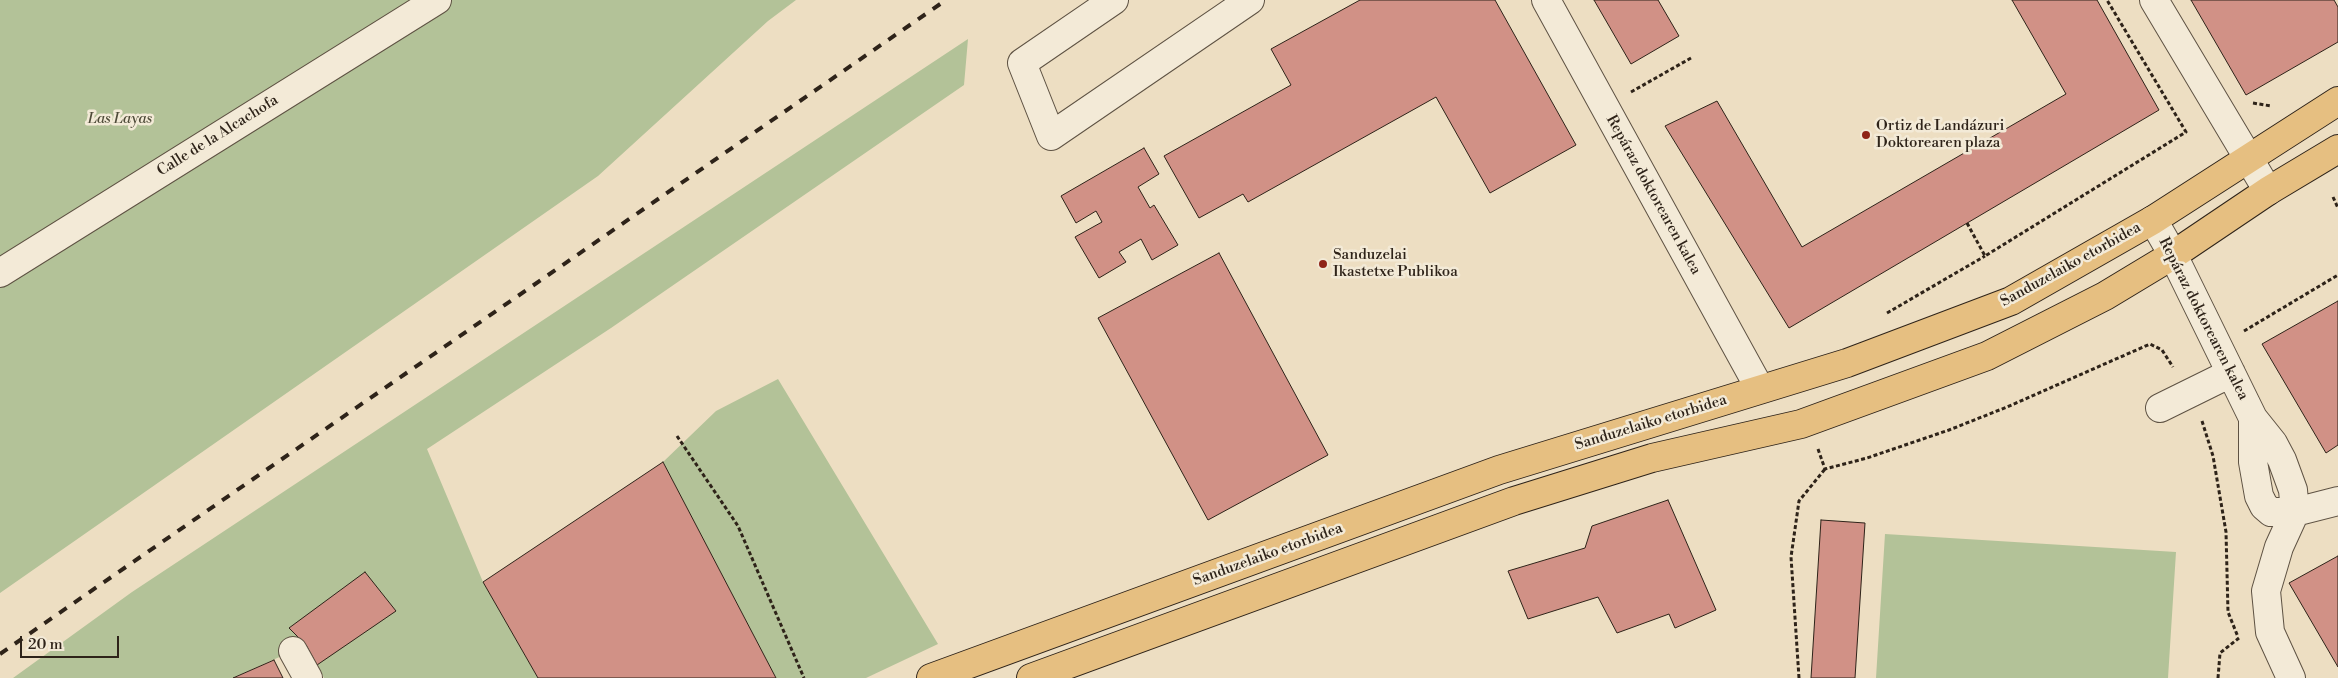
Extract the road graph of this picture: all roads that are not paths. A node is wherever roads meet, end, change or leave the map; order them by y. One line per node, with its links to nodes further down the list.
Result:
1 (437, 0): 12 (street, Calle de la Alcachofa)
2 (1114, 0): 3 (street)
3 (1250, 0)
4 (1546, 0): 14 (street, Repáraz doktorearen kalea)
5 (2154, 0): 8 (street)
6 (2338, 101): 8 (main road, Sanduzelaiko etorbidea)
7 (2338, 149): 9 (main road)
8 (2247, 159): 9 (street); 10 (main road, Sanduzelaiko etorbidea)
9 (2268, 191): 11 (main road)
10 (2152, 220): 11 (street, Repáraz doktorearen kalea); 14 (main road, Sanduzelaiko etorbidea)
11 (2173, 255): 13 (street, Repáraz doktorearen kalea); 21 (main road)
12 (0, 272)
13 (2231, 373): 15 (street); 17 (street, Repáraz doktorearen kalea)
14 (1760, 389): 20 (main road, Sanduzelaiko etorbidea)
15 (2160, 408)
16 (2338, 501): 17 (street)
17 (2296, 512): 22 (street)
18 (293, 651): 19 (street)
19 (308, 678)
20 (931, 678)
21 (1031, 678)
22 (2291, 678)

